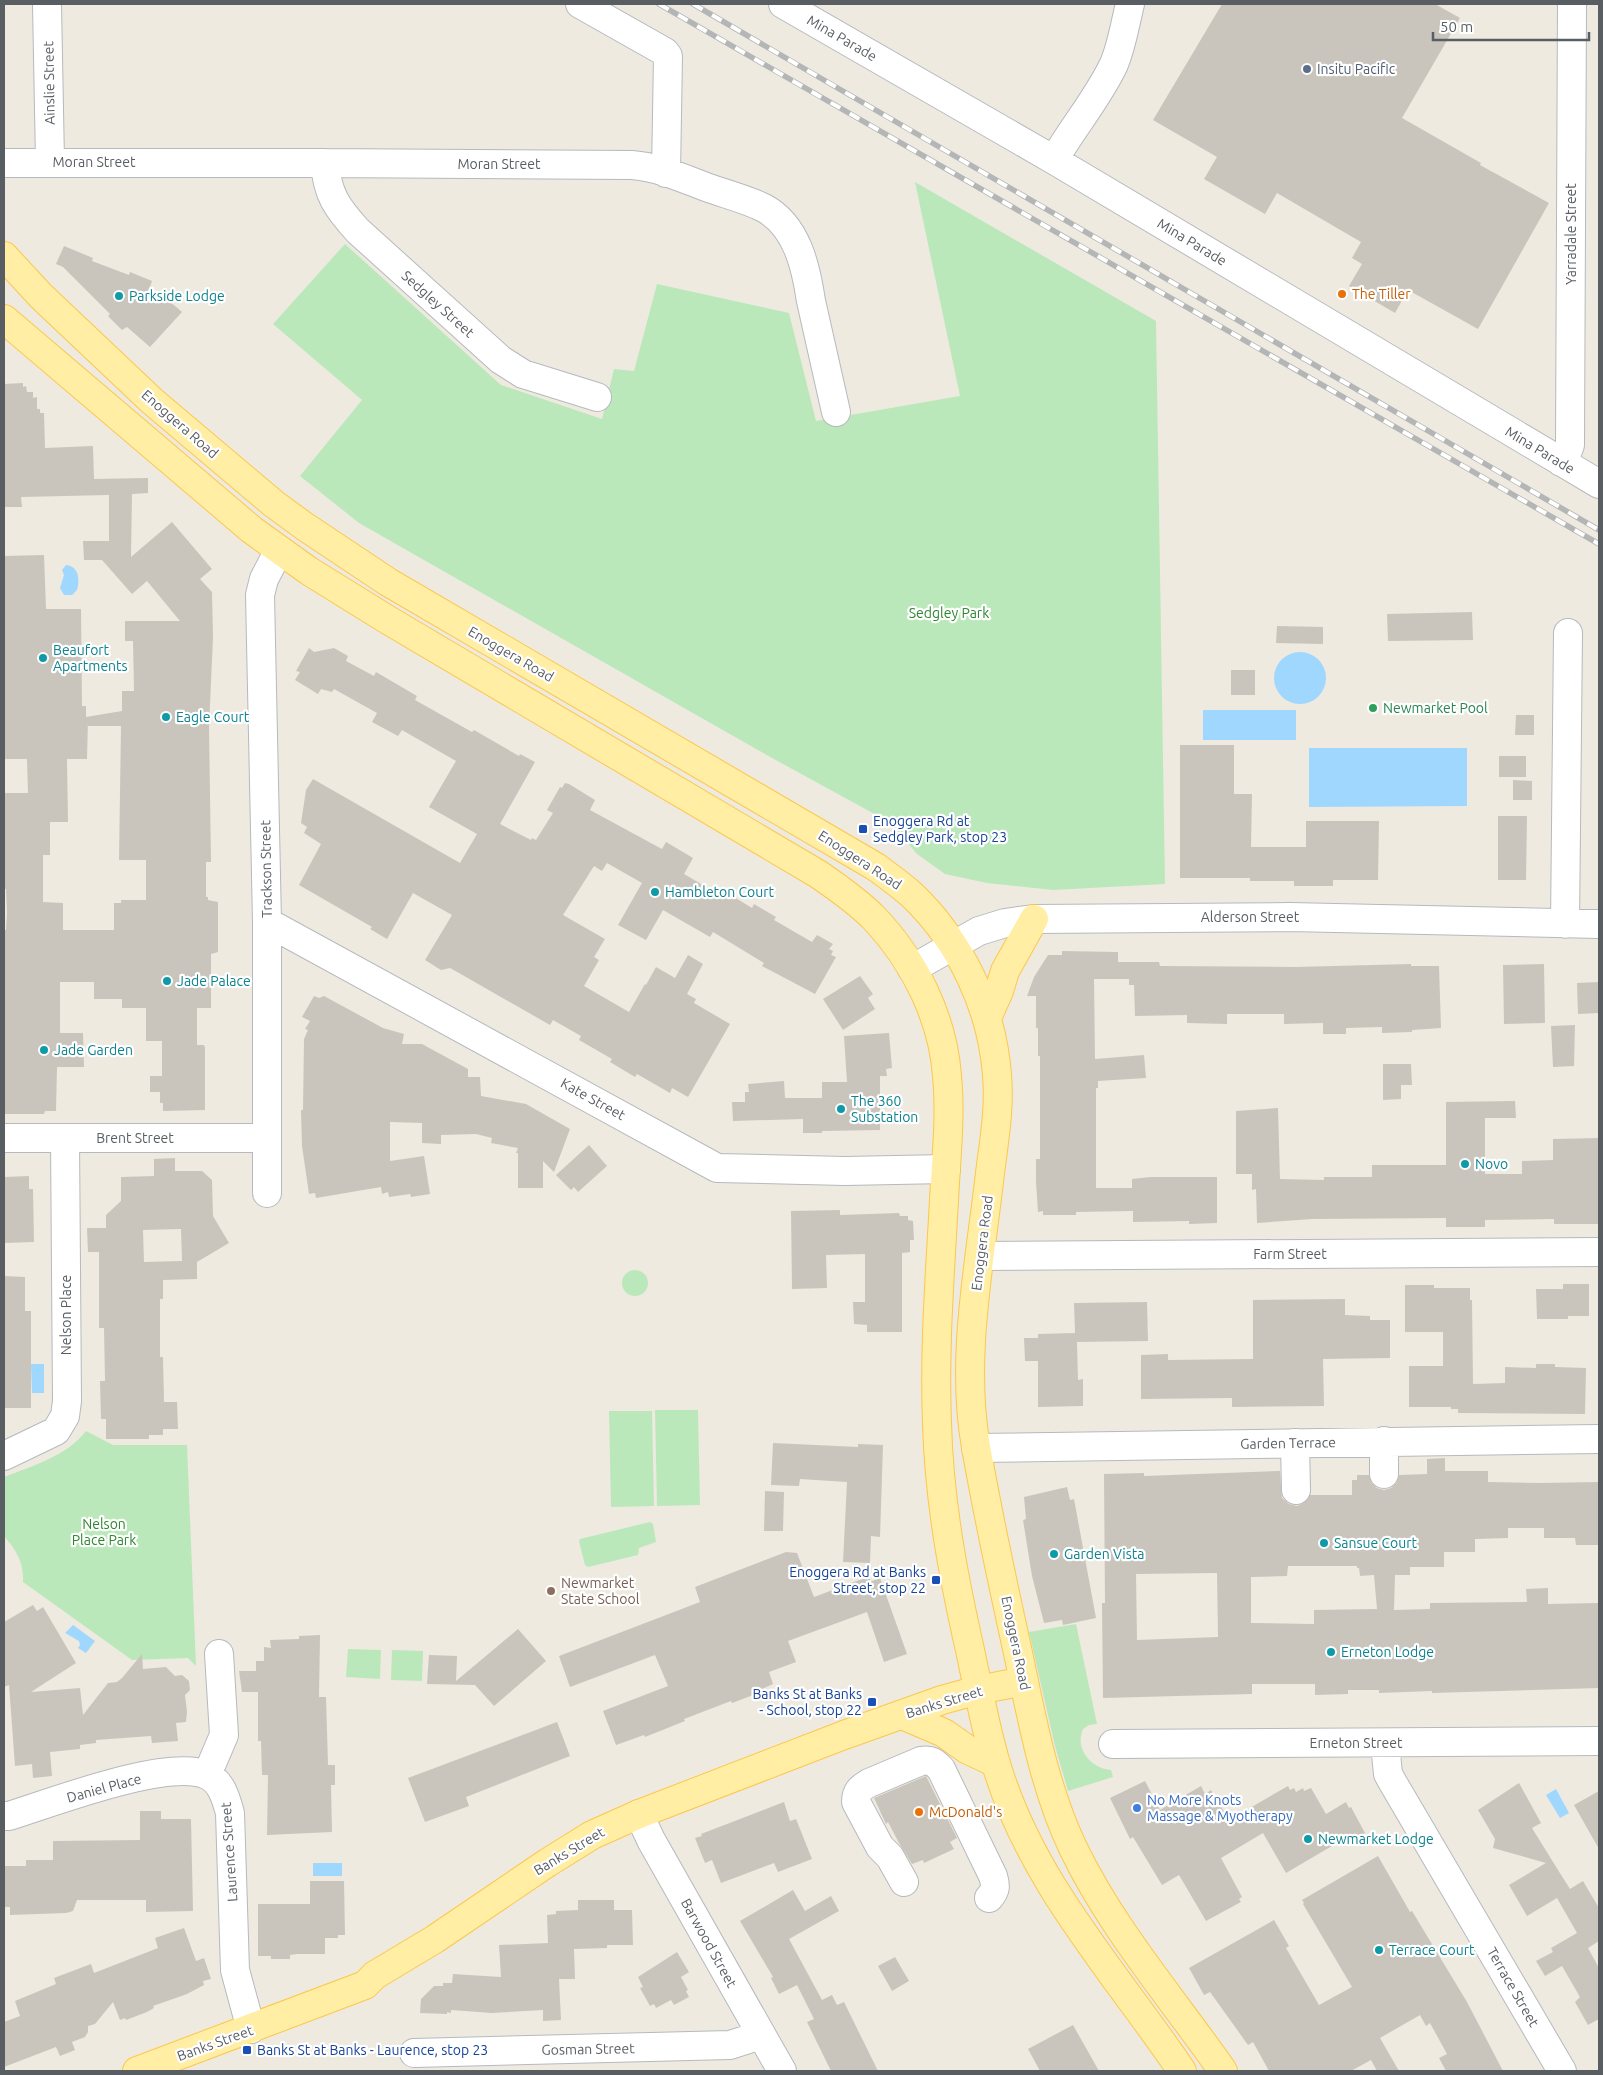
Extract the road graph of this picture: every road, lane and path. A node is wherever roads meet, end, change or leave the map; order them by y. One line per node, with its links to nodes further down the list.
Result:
1 (47, 4): 7 (street, Ainslie Street)
2 (580, 4): 10 (street)
3 (783, 4): 6 (street, Mina Parade)
4 (1130, 4): 6 (street)
5 (1572, 4): 15 (street, Yarradale Street)
6 (1054, 160): 15 (street, Mina Parade)
7 (50, 162): 8 (street, Moran Street); 9 (street, Moran Street)
8 (4, 163)
9 (325, 163): 10 (street, Moran Street); 13 (street, Sedgley Street)
10 (666, 173): 14 (street, Moran Street)
11 (4, 256): 23 (main road, Enoggera Road)
12 (4, 319): 17 (main road)
13 (597, 397)
14 (836, 412)
15 (1560, 462): 16 (street, Mina Parade)
16 (1599, 484)
17 (279, 550): 20 (street, Trackson Street); 24 (main road)
18 (1568, 633): 21 (street)
19 (1034, 919): 21 (street, Alderson Street); 23 (street, Alderson Street); 25 (main road)
20 (267, 922): 28 (street, Trackson Street); 29 (street, Kate Street)
21 (1565, 924): 22 (street, Alderson Street)
22 (1599, 924)
23 (953, 944): 24 (street, Alderson Street); 25 (main road, Enoggera Road)
24 (912, 969): 29 (main road)
25 (987, 1018): 32 (main road, Enoggera Road)
26 (4, 1138): 27 (street, Brent Street)
27 (65, 1138): 28 (street, Brent Street); 37 (street, Nelson Place)
28 (267, 1138): 30 (street, Trackson Street)
29 (946, 1169): 42 (main road)
30 (267, 1193)
31 (1599, 1252): 32 (street, Farm Street)
32 (981, 1256): 36 (main road, Enoggera Road)
33 (1599, 1439): 34 (street, Garden Terrace)
34 (1384, 1441): 35 (street, Garden Terrace); 38 (street)
35 (1295, 1443): 36 (street, Garden Terrace); 39 (street)
36 (976, 1448): 41 (main road, Enoggera Road)
37 (4, 1456)
38 (1384, 1474)
39 (1296, 1490)
40 (219, 1654): 48 (street)
41 (1024, 1681): 42 (main road, Banks Street); 59 (main road, Enoggera Road)
42 (978, 1690): 43 (main road, Banks Street); 47 (main road)
43 (902, 1715): 47 (main road); 49 (main road, Banks Street)
44 (1599, 1741): 46 (street, Erneton Street)
45 (1113, 1744): 46 (street, Erneton Street)
46 (1385, 1744): 60 (street, Terrace Street)
47 (996, 1763): 58 (main road)
48 (207, 1775): 50 (street, Daniel Place); 53 (street, Laurence Street)
49 (639, 1814): 53 (main road, Banks Street); 54 (street, Barwood Street)
50 (4, 1816)
51 (904, 1882): 52 (street)
52 (993, 1892)
53 (251, 2029): 56 (main road, Banks Street)
54 (761, 2035): 55 (street, Gosman Street); 57 (street, Barwood Street)
55 (414, 2053)
56 (137, 2071)
57 (782, 2071)
58 (1182, 2071)
59 (1223, 2071)
60 (1562, 2071)

